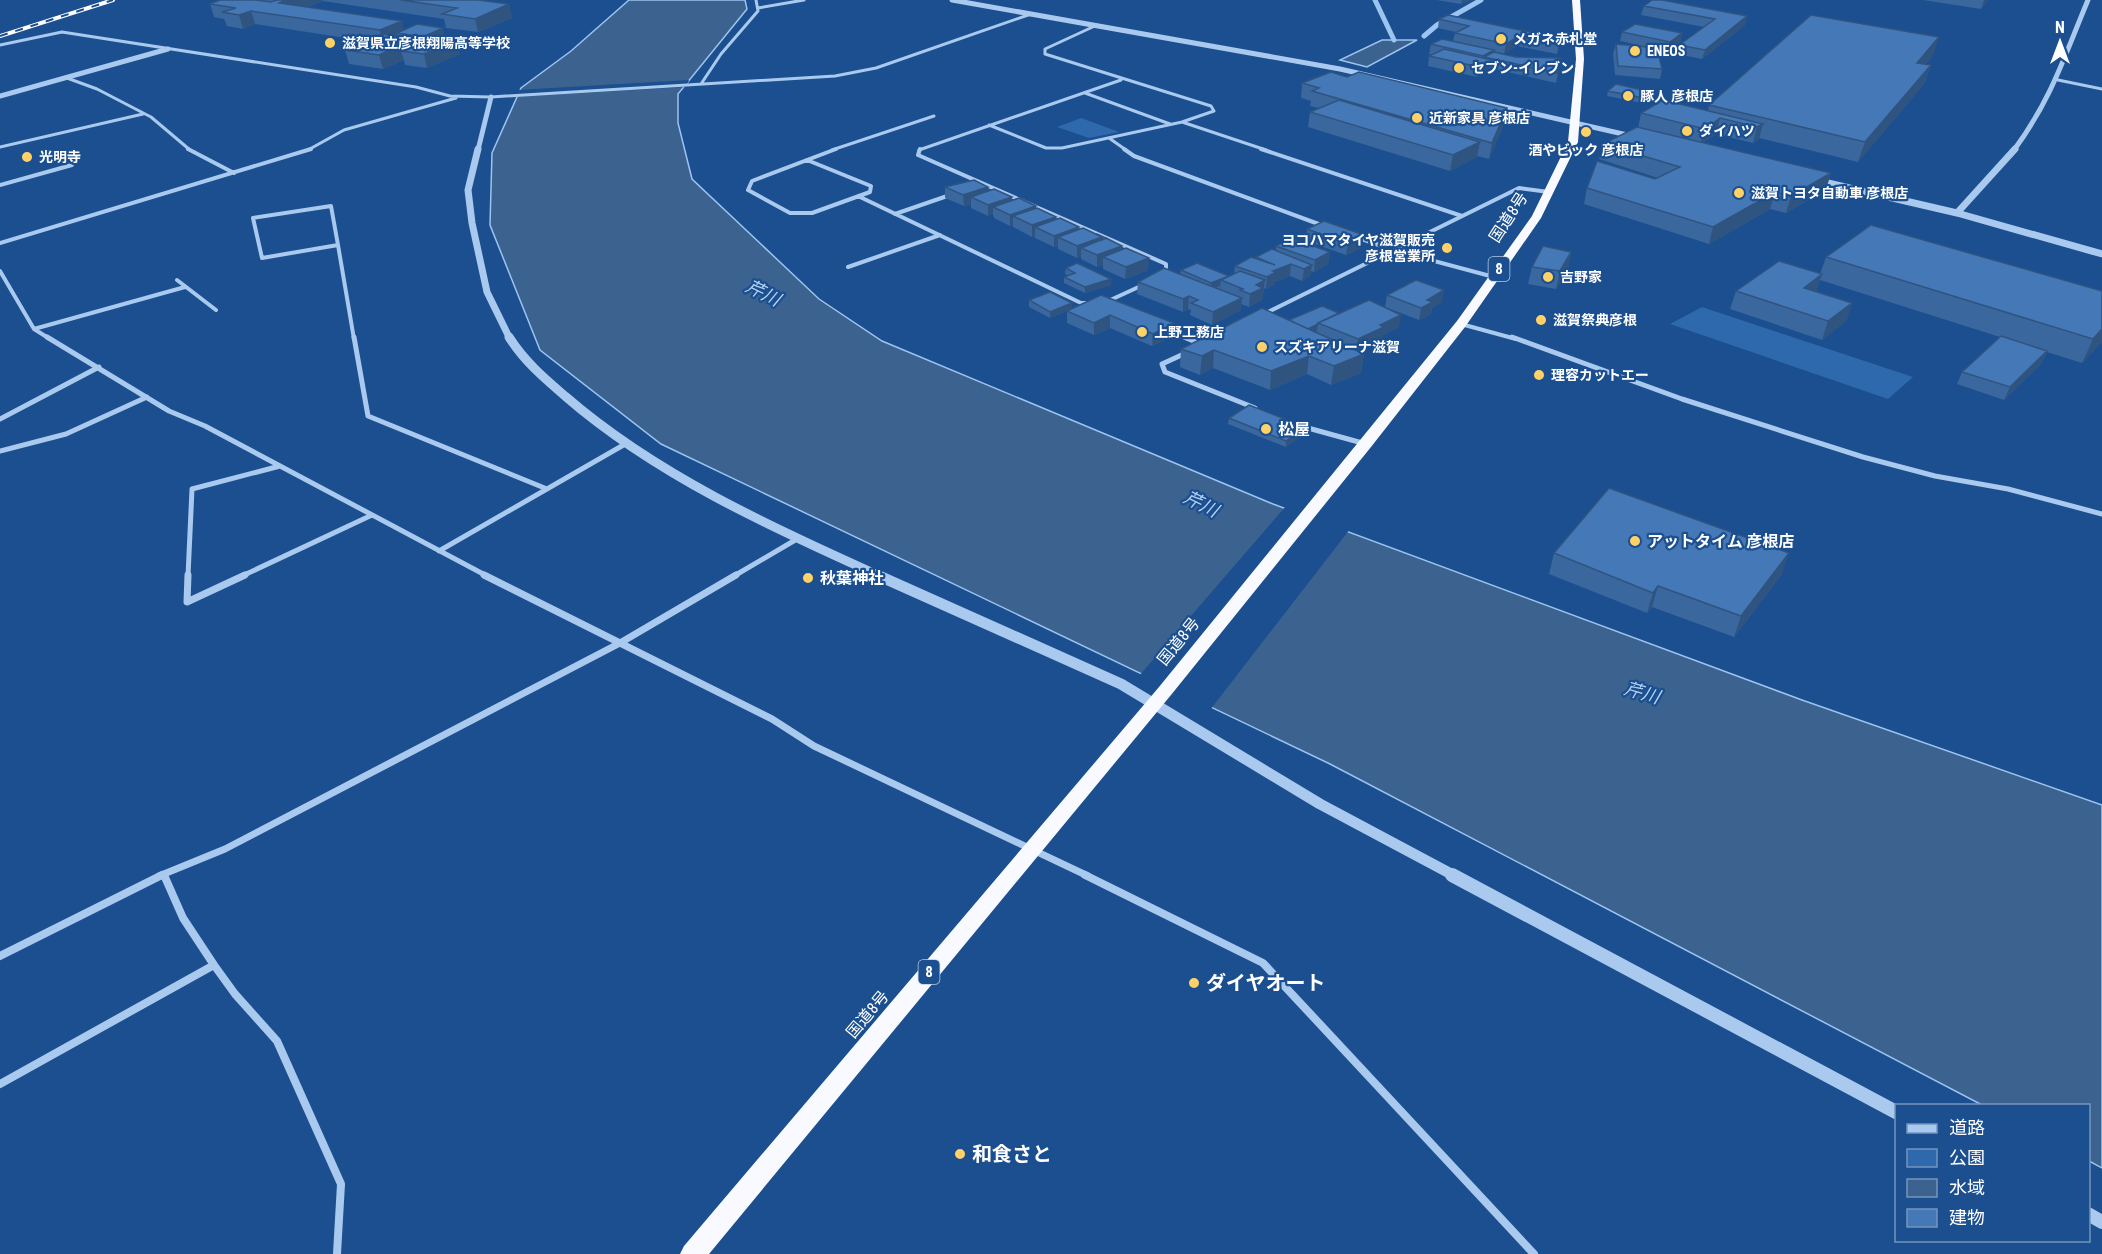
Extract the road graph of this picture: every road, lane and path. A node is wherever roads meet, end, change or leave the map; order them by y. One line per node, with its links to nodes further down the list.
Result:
1 (756, 0): 6 (street)
2 (804, 0): 6 (street)
3 (952, 0): 7 (street)
4 (1576, 0): 24 (highway, 国道8号 / 8)
5 (2088, 0): 13 (street)
6 (758, 8): 14 (street)
7 (1032, 14): 8 (street); 14 (street)
8 (1097, 24): 12 (street); 24 (street)
9 (0, 45): 10 (street)
10 (168, 49): 11 (street); 18 (street)
11 (67, 78): 17 (street); 20 (street)
12 (1121, 80): 16 (street); 22 (street)
13 (2058, 80): 15 (street); 39 (street)
14 (701, 84): 19 (street)
15 (2102, 89)
16 (1085, 92): 23 (street); 25 (street)
17 (0, 96)
18 (460, 97): 19 (street); 31 (street)
19 (491, 97): 70 (street)
20 (143, 114): 28 (street); 31 (street)
21 (934, 116): 29 (street)
22 (1182, 122): 23 (street); 41 (street)
23 (1170, 124): 26 (street)
24 (1575, 124): 27 (street); 37 (highway, 国道8号 / 8)
25 (988, 125): 26 (street); 33 (street)
26 (1109, 138): 42 (street)
27 (1644, 139)
28 (0, 147)
29 (807, 160): 38 (street); 38 (street)
30 (72, 165): 34 (street)
31 (234, 173): 45 (street)
32 (1806, 178): 39 (street)
33 (985, 184): 35 (street); 52 (street)
34 (0, 185)
35 (974, 188)
36 (962, 191): 40 (street)
37 (1549, 192): 41 (street); 51 (highway, 国道8号 / 8)
38 (858, 196): 40 (street)
39 (1957, 213): 48 (street)
40 (895, 214): 43 (street)
41 (1462, 216): 47 (street)
42 (1332, 228)
43 (940, 235): 49 (street); 56 (street)
44 (1352, 236): 47 (street)
45 (0, 243)
46 (338, 245): 46 (street); 74 (street)
47 (1394, 250): 51 (street); 59 (street)
48 (2102, 254)
49 (848, 267)
50 (0, 271): 62 (street)
51 (1494, 277): 60 (highway, 国道8号 / 8)
52 (1155, 279)
53 (177, 280): 55 (street)
54 (1145, 284): 56 (street)
55 (185, 286): 58 (street); 62 (street)
56 (1104, 303): 57 (street)
57 (1115, 308)
58 (216, 310)
59 (1256, 318)
60 (1461, 324): 71 (highway, 国道8号 / 8); 75 (street)
61 (1159, 326): 64 (street)
62 (34, 330): 65 (street)
63 (1213, 339): 64 (street)
64 (1203, 345): 67 (street)
65 (99, 367): 66 (street); 68 (street)
66 (147, 397): 72 (street); 73 (street)
67 (1260, 410)
68 (0, 419)
69 (1292, 423): 71 (street)
70 (627, 443): 74 (street); 77 (street)
71 (1366, 444): 80 (highway, 国道8号 / 8)
72 (0, 451)
73 (280, 466): 76 (street); 76 (street)
74 (547, 489): 78 (street)
75 (2102, 514)
76 (372, 515): 78 (street)
77 (797, 539): 79 (street); 80 (street)
78 (439, 551): 79 (street)
79 (620, 643): 81 (street); 82 (street)
80 (1159, 697): 81 (highway, 国道8号 / 8); 86 (street)
81 (1033, 849): 88 (highway, 国道8号 / 8); 89 (street)
82 (164, 874): 83 (street); 84 (street)
83 (0, 956)
84 (214, 965): 85 (street); 87 (street)
85 (0, 1084)
86 (1895, 1111)
87 (337, 1254)
88 (693, 1254)
89 (1534, 1254)

